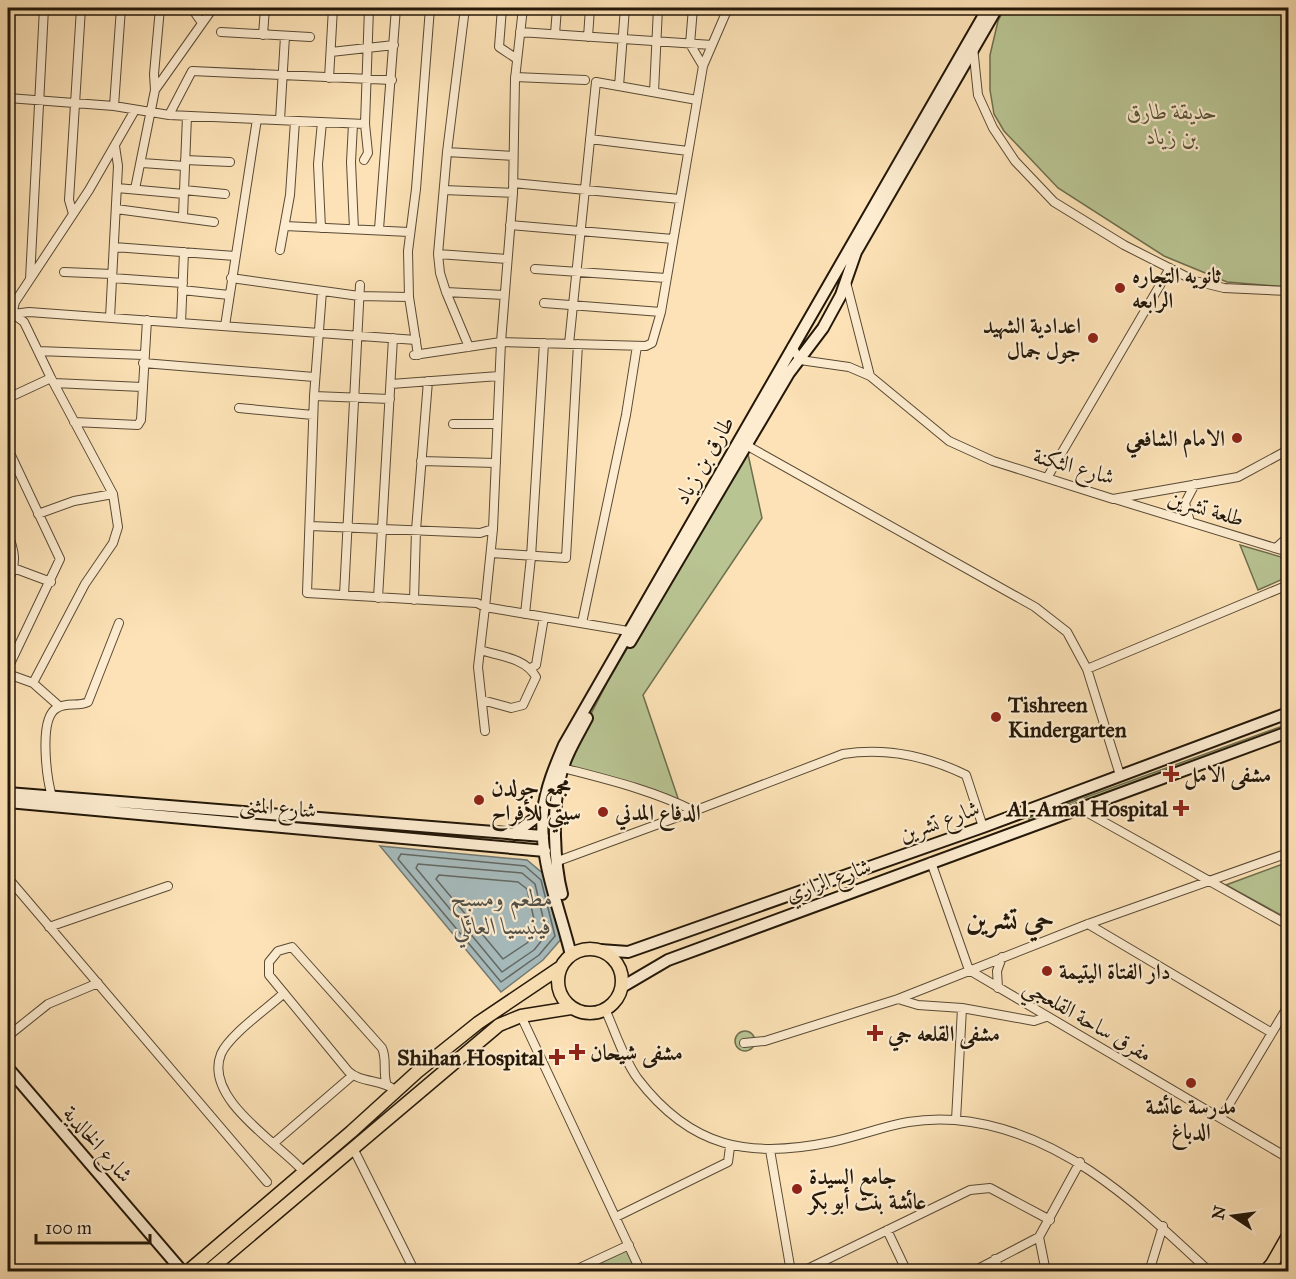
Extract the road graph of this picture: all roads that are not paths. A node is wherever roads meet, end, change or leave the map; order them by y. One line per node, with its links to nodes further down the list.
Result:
1 (10, 8): 27 (street)
2 (44, 8): 53 (street)
3 (81, 8): 55 (street)
4 (121, 8): 56 (street)
5 (160, 8): 50 (street)
6 (195, 8): 24 (street)
7 (213, 8): 24 (street)
8 (265, 8): 29 (street)
9 (333, 8): 40 (street)
10 (369, 8): 38 (street)
11 (396, 8): 36 (street)
12 (430, 8): 95 (street)
13 (465, 8): 70 (street)
14 (502, 8): 41 (street)
15 (523, 8): 26 (street)
16 (557, 8): 28 (street)
17 (590, 8): 32 (street)
18 (625, 8): 33 (street)
19 (658, 8): 34 (street)
20 (693, 8): 35 (street)
21 (728, 8): 37 (street)
22 (988, 8): 112 (main road, طارق بن زياد)
23 (997, 8): 39 (main road)
24 (202, 23): 50 (street)
25 (221, 32): 29 (street)
26 (520, 32): 28 (street); 41 (street)
27 (8, 34)
28 (555, 34): 32 (street)
29 (263, 35): 30 (street)
30 (285, 36): 31 (street); 43 (street)
31 (310, 37)
32 (588, 37): 33 (street)
33 (621, 39): 34 (street); 49 (street)
34 (657, 41): 35 (street); 51 (street)
35 (690, 44): 37 (street); 42 (street)
36 (394, 45): 38 (street); 47 (street)
37 (712, 45): 42 (street)
38 (367, 48): 40 (street); 46 (street)
39 (974, 48): 103 (street); 121 (main road)
40 (331, 52): 45 (street)
41 (517, 59): 44 (street)
42 (703, 66): 54 (street)
43 (283, 76): 45 (street); 59 (street); 62 (street)
44 (515, 77): 48 (street); 71 (street)
45 (329, 78): 46 (street)
46 (366, 79): 47 (street); 66 (street)
47 (392, 80): 93 (street)
48 (585, 81)
49 (619, 86): 51 (street); 67 (street)
50 (155, 90): 58 (street)
51 (654, 92): 54 (street)
52 (8, 98): 53 (street)
53 (39, 100): 55 (street); 110 (street)
54 (697, 100): 69 (street)
55 (76, 103): 56 (street); 86 (street)
56 (114, 106): 57 (street)
57 (135, 110): 58 (street); 68 (street)
58 (150, 111): 59 (street); 74 (street)
59 (169, 116): 60 (street)
60 (187, 116): 61 (street); 75 (street)
61 (257, 119): 62 (street); 101 (street)
62 (280, 120): 63 (street)
63 (295, 121): 64 (street); 90 (street)
64 (322, 122): 65 (street); 91 (street)
65 (353, 124): 66 (street); 92 (street)
66 (364, 124): 72 (street)
67 (590, 139): 69 (street); 79 (street)
68 (115, 146): 77 (street); 86 (street)
69 (688, 151): 84 (street)
70 (447, 152): 71 (street); 80 (street)
71 (513, 156): 76 (street)
72 (364, 160)
73 (230, 162): 75 (street)
74 (142, 163): 75 (street); 78 (street)
75 (185, 163): 81 (street)
76 (513, 183): 79 (street); 82 (street)
77 (117, 188): 78 (street); 85 (street)
78 (135, 189): 81 (street)
79 (585, 189): 84 (street); 94 (street)
80 (444, 190): 82 (street); 100 (street)
81 (184, 192): 83 (street); 87 (street)
82 (513, 193): 89 (street)
83 (225, 194)
84 (680, 199): 96 (street)
85 (116, 209): 87 (street); 97 (street)
86 (74, 214): 110 (street)
87 (183, 216): 88 (street)
88 (214, 222)
89 (510, 225): 94 (street); 102 (street)
90 (285, 226): 91 (street); 98 (street)
91 (321, 228): 92 (street)
92 (354, 229): 93 (street)
93 (379, 229): 95 (street)
94 (580, 231): 96 (street); 106 (street)
95 (409, 232): 120 (street)
96 (673, 239): 109 (street)
97 (114, 247): 99 (street); 107 (street)
98 (280, 250)
99 (184, 252): 101 (street); 113 (street)
100 (438, 254): 102 (street); 116 (street)
101 (235, 256): 108 (street)
102 (507, 259): 119 (street)
103 (1170, 268): 115 (street); 166 (street)
104 (536, 269): 106 (street)
105 (64, 272): 107 (street)
106 (576, 272): 109 (street); 123 (street)
107 (112, 276): 113 (street); 126 (street)
108 (231, 278): 114 (street); 117 (street)
109 (666, 278): 124 (street)
110 (30, 279): 125 (street)
111 (360, 285): 118 (street)
112 (827, 286): 121 (street); 141 (main road, طارق بن زياد)
113 (183, 287): 117 (street); 128 (street)
114 (321, 291): 118 (street); 131 (street)
115 (1288, 291)
116 (446, 292): 119 (street); 140 (street)
117 (229, 295): 129 (street)
118 (359, 296): 120 (street); 132 (street)
119 (504, 296): 135 (street)
120 (409, 297): 134 (street)
121 (845, 297): 144 (main road); 146 (street)
122 (543, 303): 123 (street)
123 (573, 305): 124 (street); 137 (street)
124 (661, 312): 139 (street)
125 (10, 314): 126 (street); 130 (street); 142 (street)
126 (110, 318): 127 (street)
127 (147, 321): 128 (street); 143 (street)
128 (181, 323): 129 (street)
129 (225, 326): 131 (street)
130 (8, 331)
131 (317, 333): 132 (street); 147 (street)
132 (358, 336): 133 (street); 154 (street)
133 (393, 338): 134 (street); 150 (street)
134 (416, 340): 140 (street)
135 (501, 342): 136 (street); 140 (street); 145 (street)
136 (544, 343): 137 (street); 182 (street)
137 (569, 344): 138 (street)
138 (578, 344): 139 (street); 182 (street)
139 (637, 346): 194 (street)
140 (469, 347)
141 (792, 347): 144 (street); 195 (main road, طارق بن زياد)
142 (38, 351): 143 (street); 148 (street)
143 (144, 359): 147 (street); 151 (street)
144 (801, 360): 146 (street, شارع الثكنة); 161 (main road)
145 (499, 376): 149 (street); 160 (street)
146 (870, 376): 166 (street, شارع الثكنة)
147 (315, 377): 152 (street)
148 (52, 381): 151 (street); 153 (street); 158 (street)
149 (428, 381): 150 (street); 164 (street)
150 (391, 384): 155 (street)
151 (142, 387): 158 (street)
152 (314, 396): 154 (street); 157 (street)
153 (8, 398)
154 (354, 398): 155 (street); 173 (street)
155 (390, 399): 174 (street)
156 (238, 408): 157 (street)
157 (313, 415): 172 (street)
158 (74, 422): 168 (street)
159 (453, 424): 160 (street)
160 (498, 424): 165 (street)
161 (746, 445): 199 (street); 207 (main road)
162 (8, 449): 170 (street)
163 (1288, 450): 167 (street, شارع الثكنة)
164 (422, 461): 165 (street); 176 (street)
165 (496, 463): 175 (street)
166 (1047, 478): 169 (street, شارع الثكنة)
167 (1195, 484): 169 (street, شارع الثكنة); 171 (street)
168 (113, 495): 170 (street); 201 (street)
169 (1113, 499): 171 (street, طلعة تشرين)
170 (38, 514): 185 (street)
171 (1190, 522): 179 (street, طلعة تشرين)
172 (310, 526): 173 (street); 187 (street)
173 (348, 526): 174 (street); 187 (street)
174 (383, 528): 176 (street); 188 (street)
175 (493, 529): 176 (street); 181 (street)
176 (416, 530): 189 (street)
177 (8, 534): 183 (street)
178 (1288, 537): 179 (street)
179 (1276, 548): 180 (street, طلعة تشرين)
180 (1288, 552)
181 (490, 553): 182 (street); 190 (street)
182 (531, 557): 191 (street)
183 (11, 567): 184 (street); 185 (street)
184 (8, 581)
185 (51, 582): 197 (street)
186 (1288, 585): 199 (street)
187 (344, 594): 188 (street)
188 (378, 598): 189 (street)
189 (414, 600): 190 (street)
190 (485, 608): 191 (street); 196 (street)
191 (525, 614): 192 (street)
192 (544, 617): 194 (street); 198 (street)
193 (119, 623): 203 (street)
194 (582, 623): 195 (street)
195 (628, 631): 214 (main road, طارق بن زياد)
196 (480, 650): 198 (street); 202 (street)
197 (8, 668)
198 (531, 668): 202 (street)
199 (1087, 669): 208 (street)
200 (8, 674): 201 (street)
201 (33, 683): 203 (street)
202 (482, 700): 205 (street)
203 (59, 706): 210 (street)
204 (1288, 713): 208 (main road, شارع تشرين)
205 (485, 731)
206 (1288, 732): 212 (main road, شارع الرازي)
207 (563, 768): 213 (street); 217 (main road)
208 (1120, 776): 215 (main road, شارع تشرين)
209 (8, 794): 210 (main road, شارع المثنى)
210 (52, 797): 216 (main road, شارع المثنى)
211 (8, 802): 218 (main road, شارع المثنى)
212 (1079, 808): 221 (main road, شارع الرازي); 223 (street)
213 (694, 811): 215 (street); 220 (street)
214 (543, 812): 216 (main road); 220 (main road, طارق بن زياد)
215 (983, 827): 228 (main road, شارع تشرين)
216 (514, 834): 220 (main road, شارع المثنى)
217 (557, 840): 220 (main road); 220 (main road)
218 (521, 849): 220 (main road, شارع المثنى); 220 (main road)
219 (1288, 853): 223 (street)
220 (547, 854): 229 (main road)
221 (931, 862): 232 (street); 235 (main road, شارع الرازي)
222 (8, 878): 227 (street)
223 (1210, 882): 225 (street); 226 (street)
224 (168, 886): 227 (street)
225 (1088, 924): 230 (street); 246 (street)
226 (1288, 926)
227 (49, 927): 233 (street)
228 (600, 950): 229 (main road); 235 (main road)
229 (574, 954): 231 (main road)
230 (1002, 957): 232 (street); 236 (street)
231 (561, 967): 241 (main road); 251 (main road)
232 (969, 970): 236 (street, مفرق ساحة القلعجي); 239 (street)
233 (88, 972): 234 (street); 237 (street)
234 (98, 983): 237 (street); 261 (street)
235 (621, 987): 243 (main road)
236 (998, 988): 245 (street, مفرق ساحة القلعجي)
237 (79, 990): 247 (street)
238 (285, 993): 250 (street); 251 (street); 254 (street)
239 (898, 999): 242 (street); 248 (street)
240 (1288, 1006): 246 (street)
241 (571, 1008): 243 (main road); 244 (main road)
242 (962, 1008): 245 (street); 253 (street)
243 (605, 1010): 255 (street)
244 (520, 1016): 256 (main road); 262 (street)
245 (1046, 1017): 252 (street, مفرق ساحة القلعجي)
246 (1272, 1033): 252 (street)
247 (8, 1036)
248 (744, 1043)
249 (8, 1068): 271 (main road, شارع الخالدية)
250 (352, 1075): 251 (street); 254 (street)
251 (391, 1086): 260 (main road)
252 (1221, 1118): 258 (street, مفرق ساحة القلعجي)
253 (956, 1120): 257 (street); 259 (street)
254 (274, 1143): 260 (street)
255 (730, 1147): 257 (street); 262 (street)
256 (353, 1148): 273 (main road); 274 (street)
257 (770, 1150): 277 (street)
258 (1288, 1158)
259 (1080, 1162): 263 (street); 264 (street)
260 (304, 1172): 272 (main road)
261 (267, 1182)
262 (616, 1217): 268 (street)
263 (1050, 1220): 265 (street); 267 (street)
264 (1163, 1226): 283 (street); 284 (street)
265 (887, 1230): 278 (street); 279 (street)
266 (1288, 1236): 285 (main road)
267 (1039, 1237): 269 (street); 282 (street)
268 (629, 1245): 275 (street); 276 (street)
269 (995, 1259): 280 (street); 281 (street)
270 (1288, 1265): 286 (main road)
271 (183, 1272)
272 (187, 1272)
273 (207, 1272)
274 (415, 1272)
275 (571, 1272)
276 (641, 1272)
277 (791, 1272)
278 (801, 1272)
279 (907, 1272)
280 (972, 1272)
281 (1000, 1272)
282 (1046, 1272)
283 (1149, 1272)
284 (1210, 1272)
285 (1265, 1272)
286 (1285, 1272)

